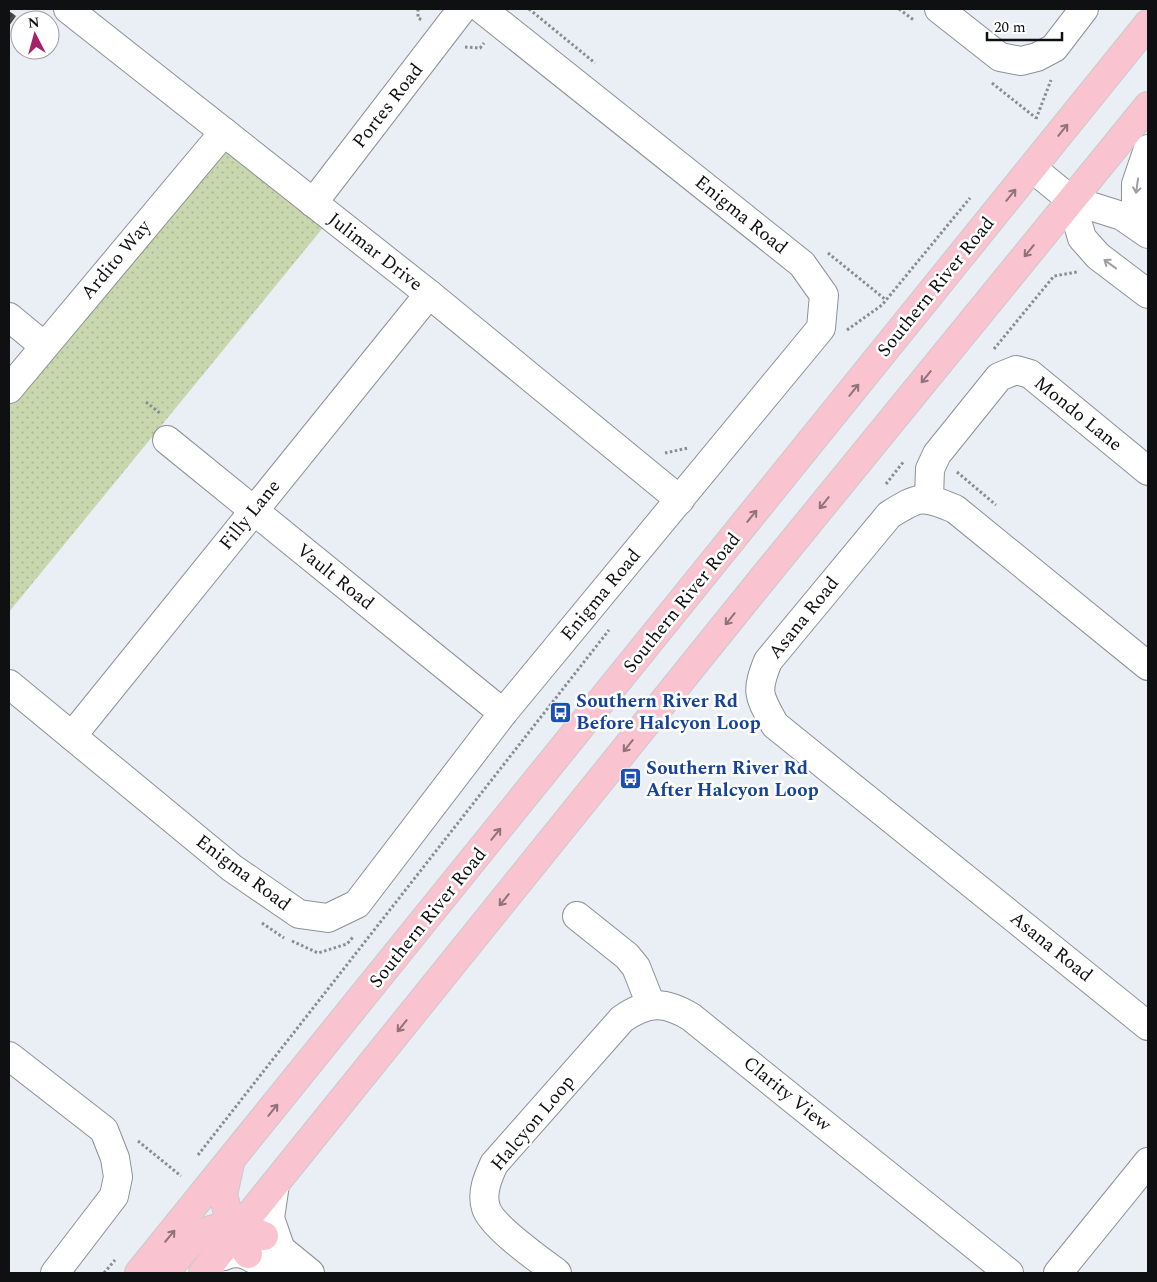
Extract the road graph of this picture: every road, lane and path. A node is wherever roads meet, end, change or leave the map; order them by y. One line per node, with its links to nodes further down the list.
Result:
1 (68, 9): 10 (street, Julimar Drive)
2 (462, 9): 15 (street, Portes Road)
3 (482, 9): 28 (street, Enigma Road)
4 (939, 9): 5 (street)
5 (1084, 9)
6 (1148, 24): 12 (main road, Southern River Road, one-way to 6)
7 (1053, 76): 9 (path)
8 (1148, 106): 14 (main road)
9 (1030, 126)
10 (224, 132): 15 (street, Julimar Drive); 21 (street, Ardito Way)
11 (1148, 149): 16 (street, one-way to 16)
12 (1032, 168): 14 (street); 40 (main road, Southern River Road, one-way to 12)
13 (974, 194): 20 (path)
14 (1070, 200): 16 (street); 18 (street, one-way to 14); 44 (main road, one-way to 44)
15 (313, 203): 17 (street, Julimar Drive)
16 (1142, 230)
17 (429, 294): 28 (street, Julimar Drive); 29 (street, Filly Lane)
18 (1148, 294)
19 (9, 317): 21 (street)
20 (840, 335)
21 (44, 346): 22 (street, Ardito Way)
22 (9, 389)
23 (167, 440): 29 (street, Vault Road)
24 (691, 448): 25 (path)
25 (659, 454)
26 (1148, 471): 27 (street, Mondo Lane)
27 (929, 498): 31 (street); 37 (street, Asana Road)
28 (680, 500): 33 (street, Enigma Road)
29 (254, 511): 33 (street, Vault Road); 34 (street, Filly Lane)
30 (610, 628): 39 (path)
31 (1148, 666)
32 (9, 684): 34 (street, Enigma Road)
33 (503, 712): 34 (street, Enigma Road)
34 (72, 736)
35 (577, 916): 36 (street)
36 (651, 1005): 53 (street, Halcyon Loop); 54 (street, Clarity View)
37 (1148, 1026)
38 (9, 1056): 48 (street)
39 (193, 1161)
40 (230, 1162): 45 (main road); 50 (main road, Southern River Road, one-way to 40)
41 (1148, 1162): 55 (street)
42 (187, 1168): 43 (path)
43 (175, 1183)
44 (275, 1184): 45 (main road); 45 (street)
45 (253, 1244): 47 (main road); 51 (main road); 52 (street)
46 (116, 1258): 49 (path)
47 (208, 1267)
48 (55, 1273)
49 (104, 1273)
50 (139, 1273)
51 (165, 1273)
52 (310, 1273)
53 (556, 1273)
54 (1010, 1273)
55 (1058, 1273)

